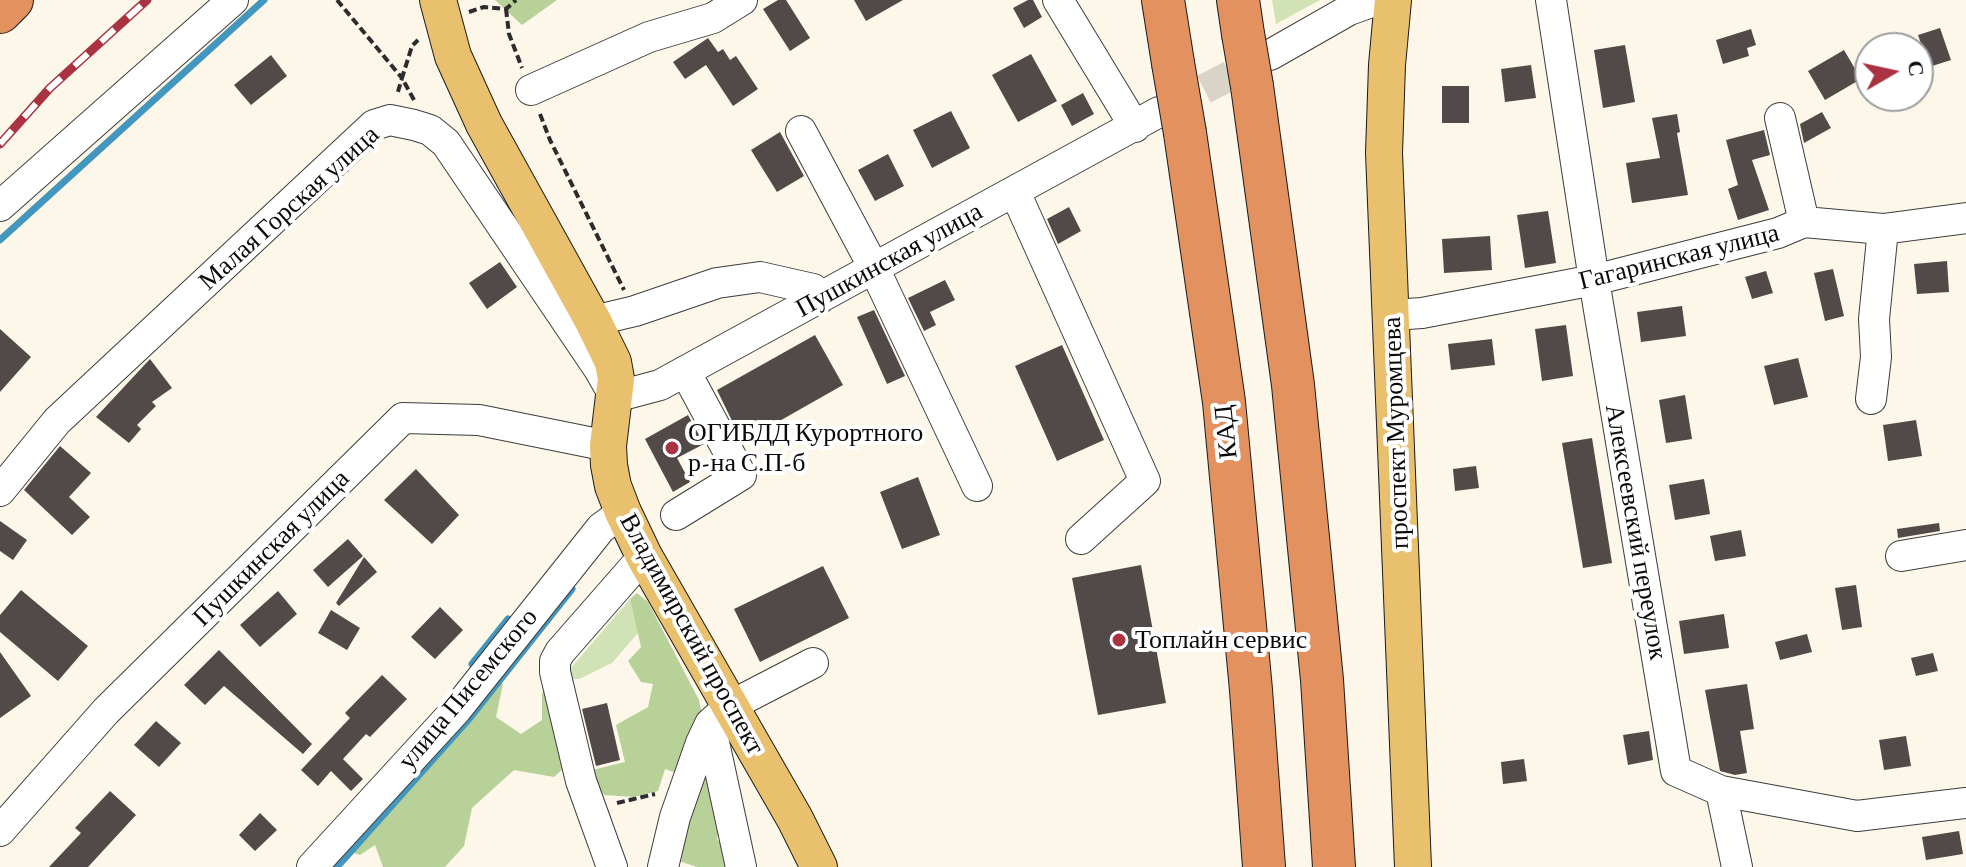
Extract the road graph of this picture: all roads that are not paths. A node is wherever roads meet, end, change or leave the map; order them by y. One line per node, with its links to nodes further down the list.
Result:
1 (12, 0): 10 (highway)
2 (233, 0): 17 (street)
3 (742, 0): 12 (street)
4 (1058, 0): 14 (street)
5 (1163, 0): 14 (highway, КАД, bridge)
6 (1377, 0): 11 (street)
7 (1393, 0): 24 (main road, проспект Муромцева)
8 (1551, 0): 22 (street, Алексеевский переулок)
9 (447, 8): 25 (main road, Владимирский проспект)
10 (0, 12)
11 (1251, 44): 49 (highway)
12 (531, 90)
13 (1780, 118): 19 (street)
14 (1160, 124): 16 (street, Пушкинская улица); 48 (highway, КАД)
15 (801, 131): 21 (street)
16 (1015, 192): 21 (street, Пушкинская улица); 34 (street)
17 (0, 206)
18 (1966, 218): 20 (street, Гагаринская улица)
19 (1804, 222): 20 (street, Гагаринская улица); 22 (street, Гагаринская улица)
20 (1883, 229): 28 (street)
21 (874, 268): 23 (street, Пушкинская улица); 30 (street)
22 (1594, 280): 24 (street, Гагаринская улица); 40 (street, Алексеевский переулок)
23 (820, 298): 25 (street); 26 (street, Пушкинская улица)
24 (1392, 315): 50 (main road, проспект Муромцева)
25 (593, 321): 27 (main road, Владимирский проспект)
26 (685, 371): 27 (street, Пушкинская улица); 33 (street)
27 (615, 397): 29 (main road, Владимирский проспект); 31 (street, Малая Горская улица)
28 (1871, 399)
29 (608, 446): 32 (main road, Владимирский проспект); 42 (street, Пушкинская улица)
30 (977, 486)
31 (0, 491)
32 (623, 512): 36 (main road, Владимирский проспект); 43 (street, улица Писемского)
33 (676, 515)
34 (1081, 539)
35 (1966, 545): 37 (street)
36 (644, 556): 39 (main road, Владимирский проспект); 44 (street)
37 (1901, 556)
38 (813, 663): 39 (street)
39 (720, 715): 45 (street); 46 (street); 47 (main road, Владимирский проспект)
40 (1721, 791): 41 (street, Алексеевский переулок); 51 (street)
41 (1966, 803)
42 (0, 831)
43 (312, 867)
44 (612, 867)
45 (663, 867)
46 (741, 867)
47 (819, 867)
48 (1264, 867)
49 (1334, 867)
50 (1413, 867)
51 (1737, 867)

